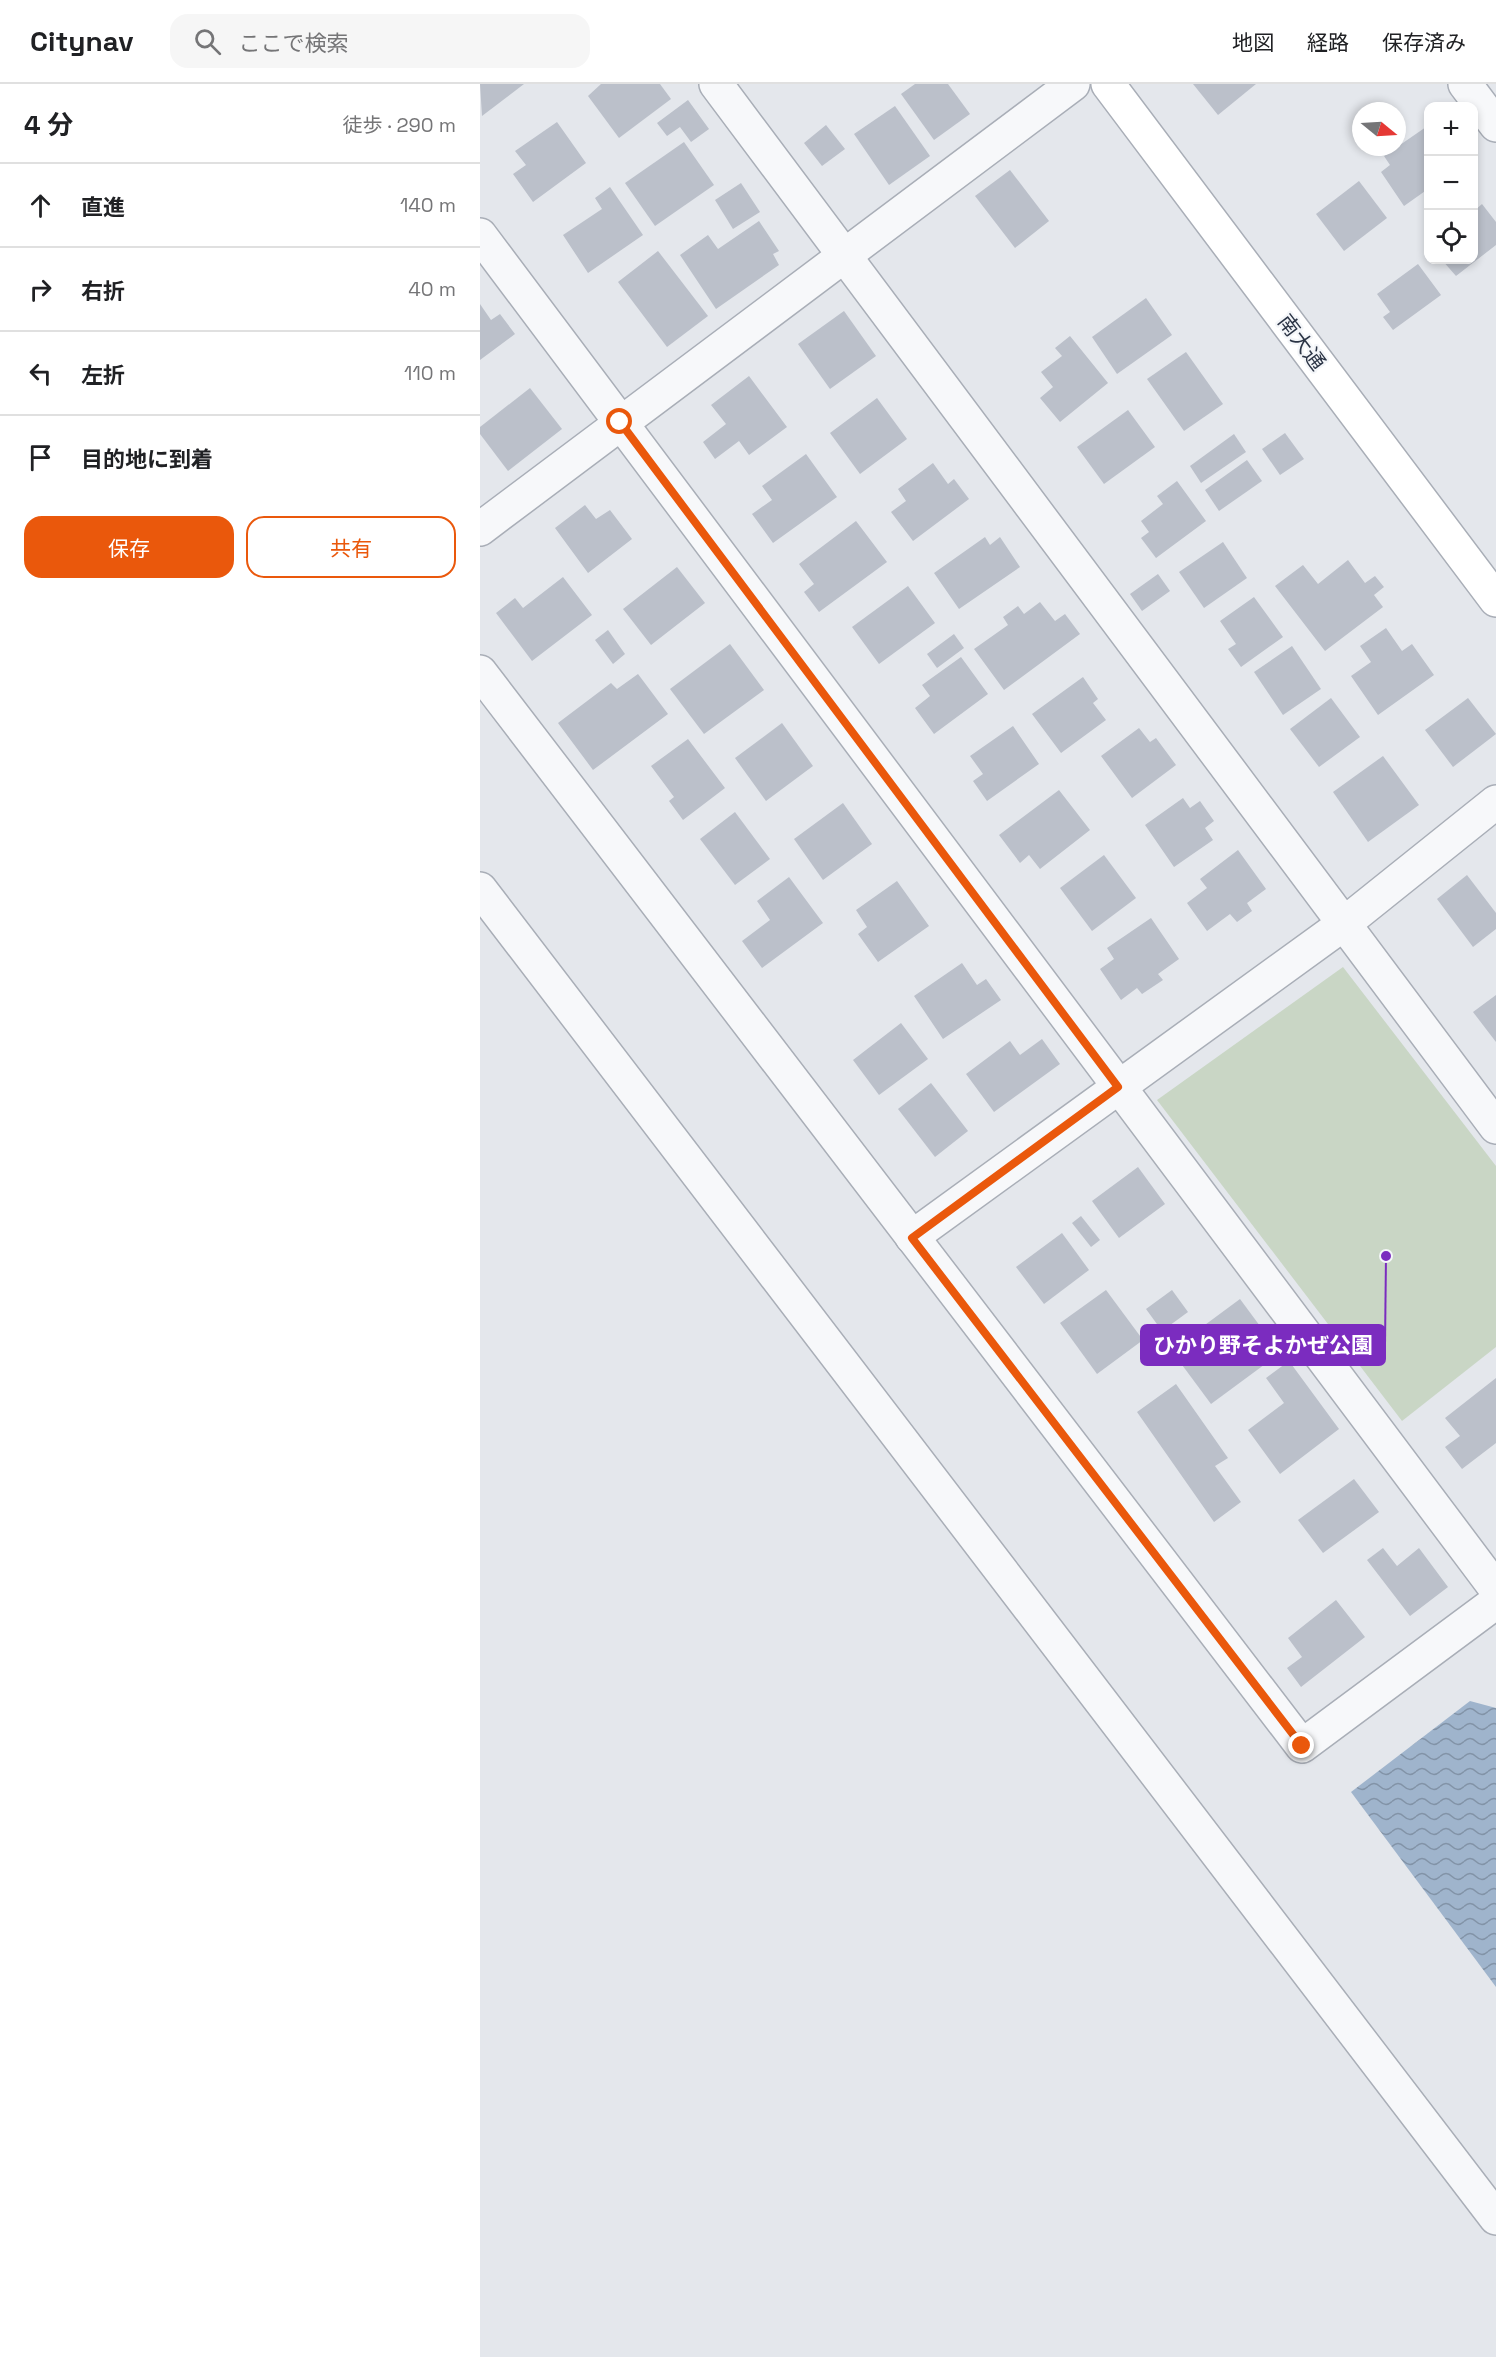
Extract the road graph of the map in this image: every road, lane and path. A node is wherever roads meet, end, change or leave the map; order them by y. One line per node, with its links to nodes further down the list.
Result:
1 (716, 84): 7 (street)
2 (1072, 84): 7 (street)
3 (1108, 84): 10 (street, 南大通)
4 (1465, 84): 5 (street)
5 (1496, 125)
6 (480, 234): 8 (street)
7 (843, 255): 8 (street); 14 (street)
8 (620, 422): 9 (street); 15 (street)
9 (480, 529)
10 (1496, 600)
11 (480, 672): 17 (street)
12 (1496, 802): 14 (street)
13 (480, 889): 20 (street)
14 (1345, 924): 15 (street); 16 (street)
15 (1118, 1087): 17 (street); 18 (street)
16 (1496, 1127)
17 (912, 1238): 19 (street)
18 (1496, 1589)
19 (1496, 1602)
20 (1496, 2218)

